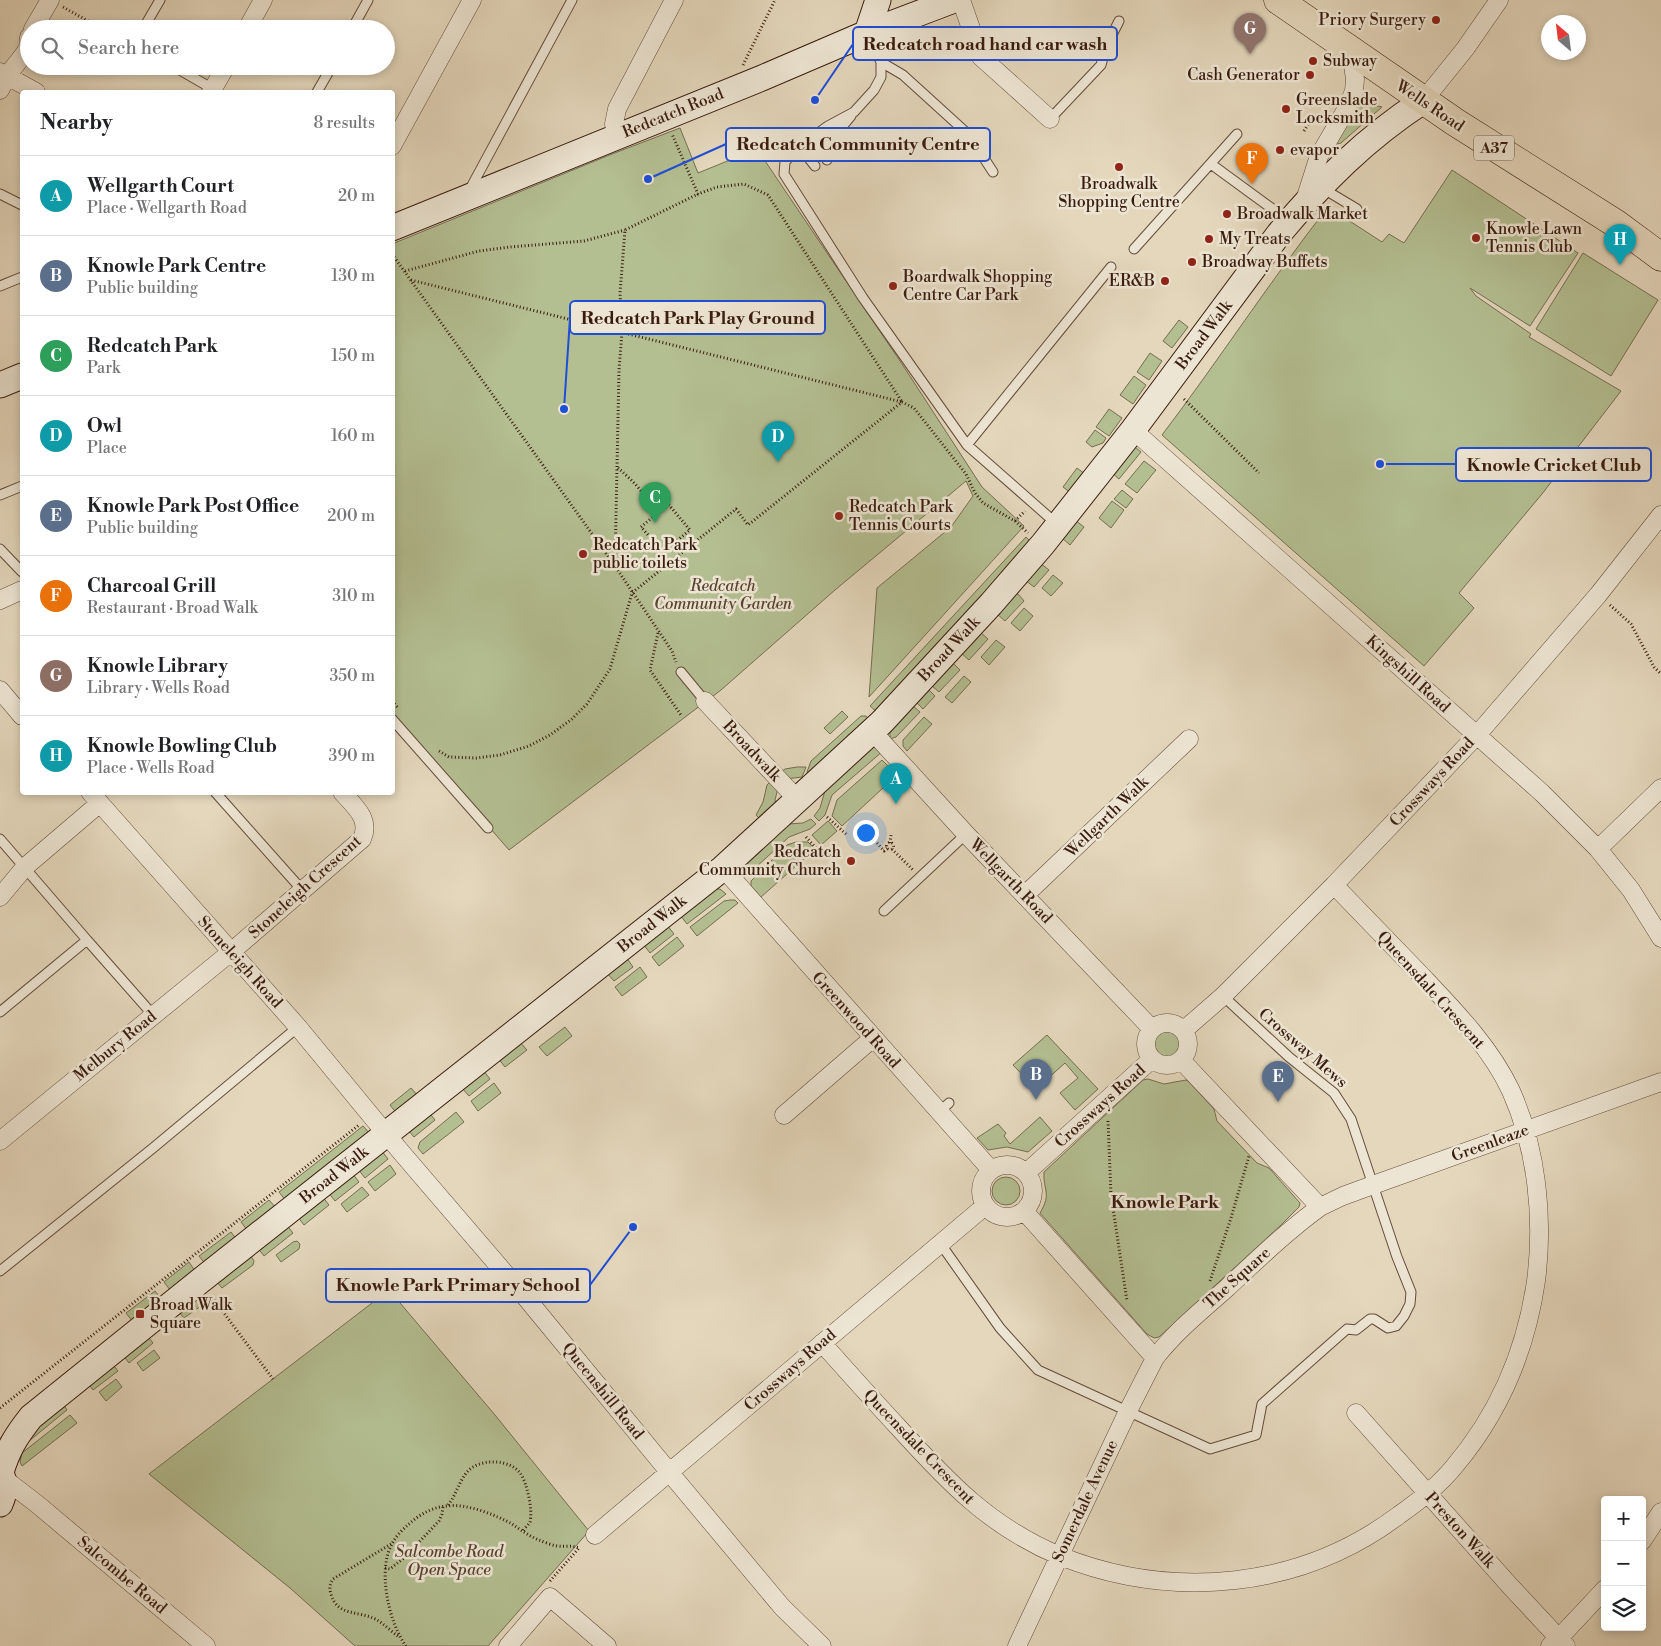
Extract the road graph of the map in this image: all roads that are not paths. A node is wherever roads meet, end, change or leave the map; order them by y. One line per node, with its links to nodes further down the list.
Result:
1 (50, 0): 14 (street)
2 (160, 0): 15 (lane)
3 (263, 0): 16 (street)
4 (368, 0): 17 (lane)
5 (472, 0): 37 (street)
6 (572, 0): 45 (lane)
7 (674, 0): 36 (street)
8 (954, 0): 13 (street, Redcatch Road)
9 (961, 0): 34 (street)
10 (1278, 0): 21 (highway, Wells Road / A37)
11 (1499, 0): 32 (street)
12 (878, 1): 18 (street); 20 (street)
13 (929, 4): 18 (street, Redcatch Road)
14 (38, 20)
15 (148, 20)
16 (252, 20)
17 (357, 20)
18 (901, 20): 20 (street, Redcatch Road)
19 (1119, 21): 34 (lane)
20 (867, 33): 23 (lane); 36 (street, Redcatch Road)
21 (1351, 52): 32 (highway, Wells Road / A37); 48 (street, Broad Walk)
22 (20, 59): 27 (street)
23 (881, 62): 33 (lane); 42 (lane)
24 (187, 75): 29 (lane)
25 (221, 75): 30 (street)
26 (327, 75): 31 (lane)
27 (2, 80): 28 (street)
28 (30, 90)
29 (210, 90)
30 (213, 90)
31 (318, 90)
32 (1423, 101): 43 (street, Broad Walk); 51 (highway, Wells Road / A37)
33 (854, 112): 38 (lane); 39 (lane)
34 (1050, 119)
35 (1237, 134): 40 (lane)
36 (617, 136): 45 (street, Redcatch Road)
37 (395, 141)
38 (794, 151): 41 (lane); 58 (lane)
39 (827, 160)
40 (1210, 164): 48 (lane); 50 (lane)
41 (815, 166)
42 (993, 172)
43 (1323, 184): 47 (lane); 48 (street, Broad Walk)
44 (0, 194): 46 (lane)
45 (466, 198): 49 (street, Redcatch Road)
46 (20, 204)
47 (1357, 208)
48 (1297, 213): 57 (street, Broad Walk)
49 (395, 227)
50 (1134, 249)
51 (1661, 257)
52 (1111, 267): 58 (lane)
53 (20, 277): 54 (lane)
54 (0, 286)
55 (20, 377): 56 (street)
56 (0, 385)
57 (1132, 430): 62 (street, Broad Walk); 73 (street, Kingshill Road)
58 (967, 445): 62 (lane)
59 (20, 487): 60 (lane)
60 (0, 495)
61 (1661, 515): 73 (street, Crossways Road)
62 (1058, 525): 72 (street, Broad Walk)
63 (0, 549): 64 (lane)
64 (20, 570)
65 (20, 591): 66 (street)
66 (0, 600)
67 (681, 672): 69 (lane)
68 (0, 690): 70 (street)
69 (705, 701): 79 (street, Broadwalk)
70 (20, 714)
71 (395, 722): 80 (lane)
72 (872, 731): 79 (street, Broad Walk); 81 (street, Wellgarth Road)
73 (1477, 735): 83 (street, Kingshill Road); 86 (street, Crossways Road)
74 (1189, 740): 88 (street, Wellgarth Walk)
75 (1661, 788): 83 (street)
76 (218, 795): 87 (lane)
77 (345, 795): 87 (street, Stoneleigh Crescent)
78 (95, 796): 84 (street); 93 (street, Stoneleigh Road)
79 (798, 800): 85 (street, Broad Walk)
80 (488, 828)
81 (966, 834): 88 (street, Wellgarth Road); 90 (lane)
82 (0, 839): 84 (lane)
83 (1598, 849): 91 (street, Kingshill Road)
84 (25, 867): 89 (street); 92 (lane)
85 (723, 868): 100 (street, Greenwood Road); 105 (street, Broad Walk)
86 (1334, 885): 94 (street, Crossways Road); 106 (street, Queensdale Crescent)
87 (303, 891): 93 (street, Stoneleigh Crescent)
88 (1025, 895): 98 (street, Wellgarth Road)
89 (0, 897)
90 (884, 911)
91 (1661, 938)
92 (87, 940): 95 (lane); 96 (lane)
93 (230, 952): 96 (street, Melbury Road); 97 (street, Stoneleigh Road)
94 (1223, 996): 99 (street, Crossways Road); 110 (lane, Crossway Mews)
95 (0, 1012)
96 (154, 1015): 107 (street, Melbury Road)
97 (298, 1027): 105 (street, Stoneleigh Road); 115 (lane)
98 (1152, 1029): 99 (street); 101 (street)
99 (1184, 1030): 102 (street)
100 (873, 1038): 104 (street); 108 (street, Greenwood Road)
101 (1152, 1059): 102 (street); 109 (street, Crossways Road)
102 (1181, 1060): 112 (street)
103 (1661, 1082): 106 (street, Greenleaze)
104 (784, 1115)
105 (379, 1125): 120 (street, Broad Walk); 123 (street, Queenshill Road)
106 (1526, 1130): 110 (street, Greenleaze); 124 (street, Queensdale Crescent)
107 (0, 1140)
108 (991, 1170): 109 (street); 111 (street)
109 (1026, 1173): 113 (street)
110 (1373, 1185): 112 (street, Greenleaze); 118 (lane, Crossway Mews)
111 (985, 1206): 113 (street); 114 (street, Crossways Road)
112 (1320, 1207): 117 (street, The Square)
113 (1024, 1210): 117 (street)
114 (940, 1243): 116 (street, Crossways Road); 118 (lane)
115 (0, 1271)
116 (822, 1343): 123 (street, Crossways Road); 131 (street, Queensdale Crescent)
117 (1155, 1358): 118 (street, Somerdale Avenue)
118 (1128, 1411): 131 (street, Somerdale Avenue)
119 (1356, 1413): 124 (street, Preston Walk)
120 (31, 1417): 121 (street, Broad Walk); 122 (street, Broad Walk)
121 (0, 1433)
122 (1, 1474): 125 (street, Broad Walk); 126 (street, Salcombe Road)
123 (670, 1474): 129 (street, Crossways Road); 137 (street, Queenshill Road)
124 (1428, 1493): 131 (street, Queensdale Crescent); 133 (street, Preston Walk)
125 (0, 1504)
126 (37, 1504): 127 (street); 134 (street, Salcombe Road)
127 (0, 1511)
128 (1661, 1512): 130 (street)
129 (595, 1535)
130 (1646, 1535)
131 (1059, 1555): 138 (street, Somerdale Avenue)
132 (1601, 1594): 133 (street)
133 (1558, 1643)
134 (206, 1646)
135 (508, 1646): 136 (street)
136 (606, 1646)
137 (822, 1646)
138 (1017, 1646)

